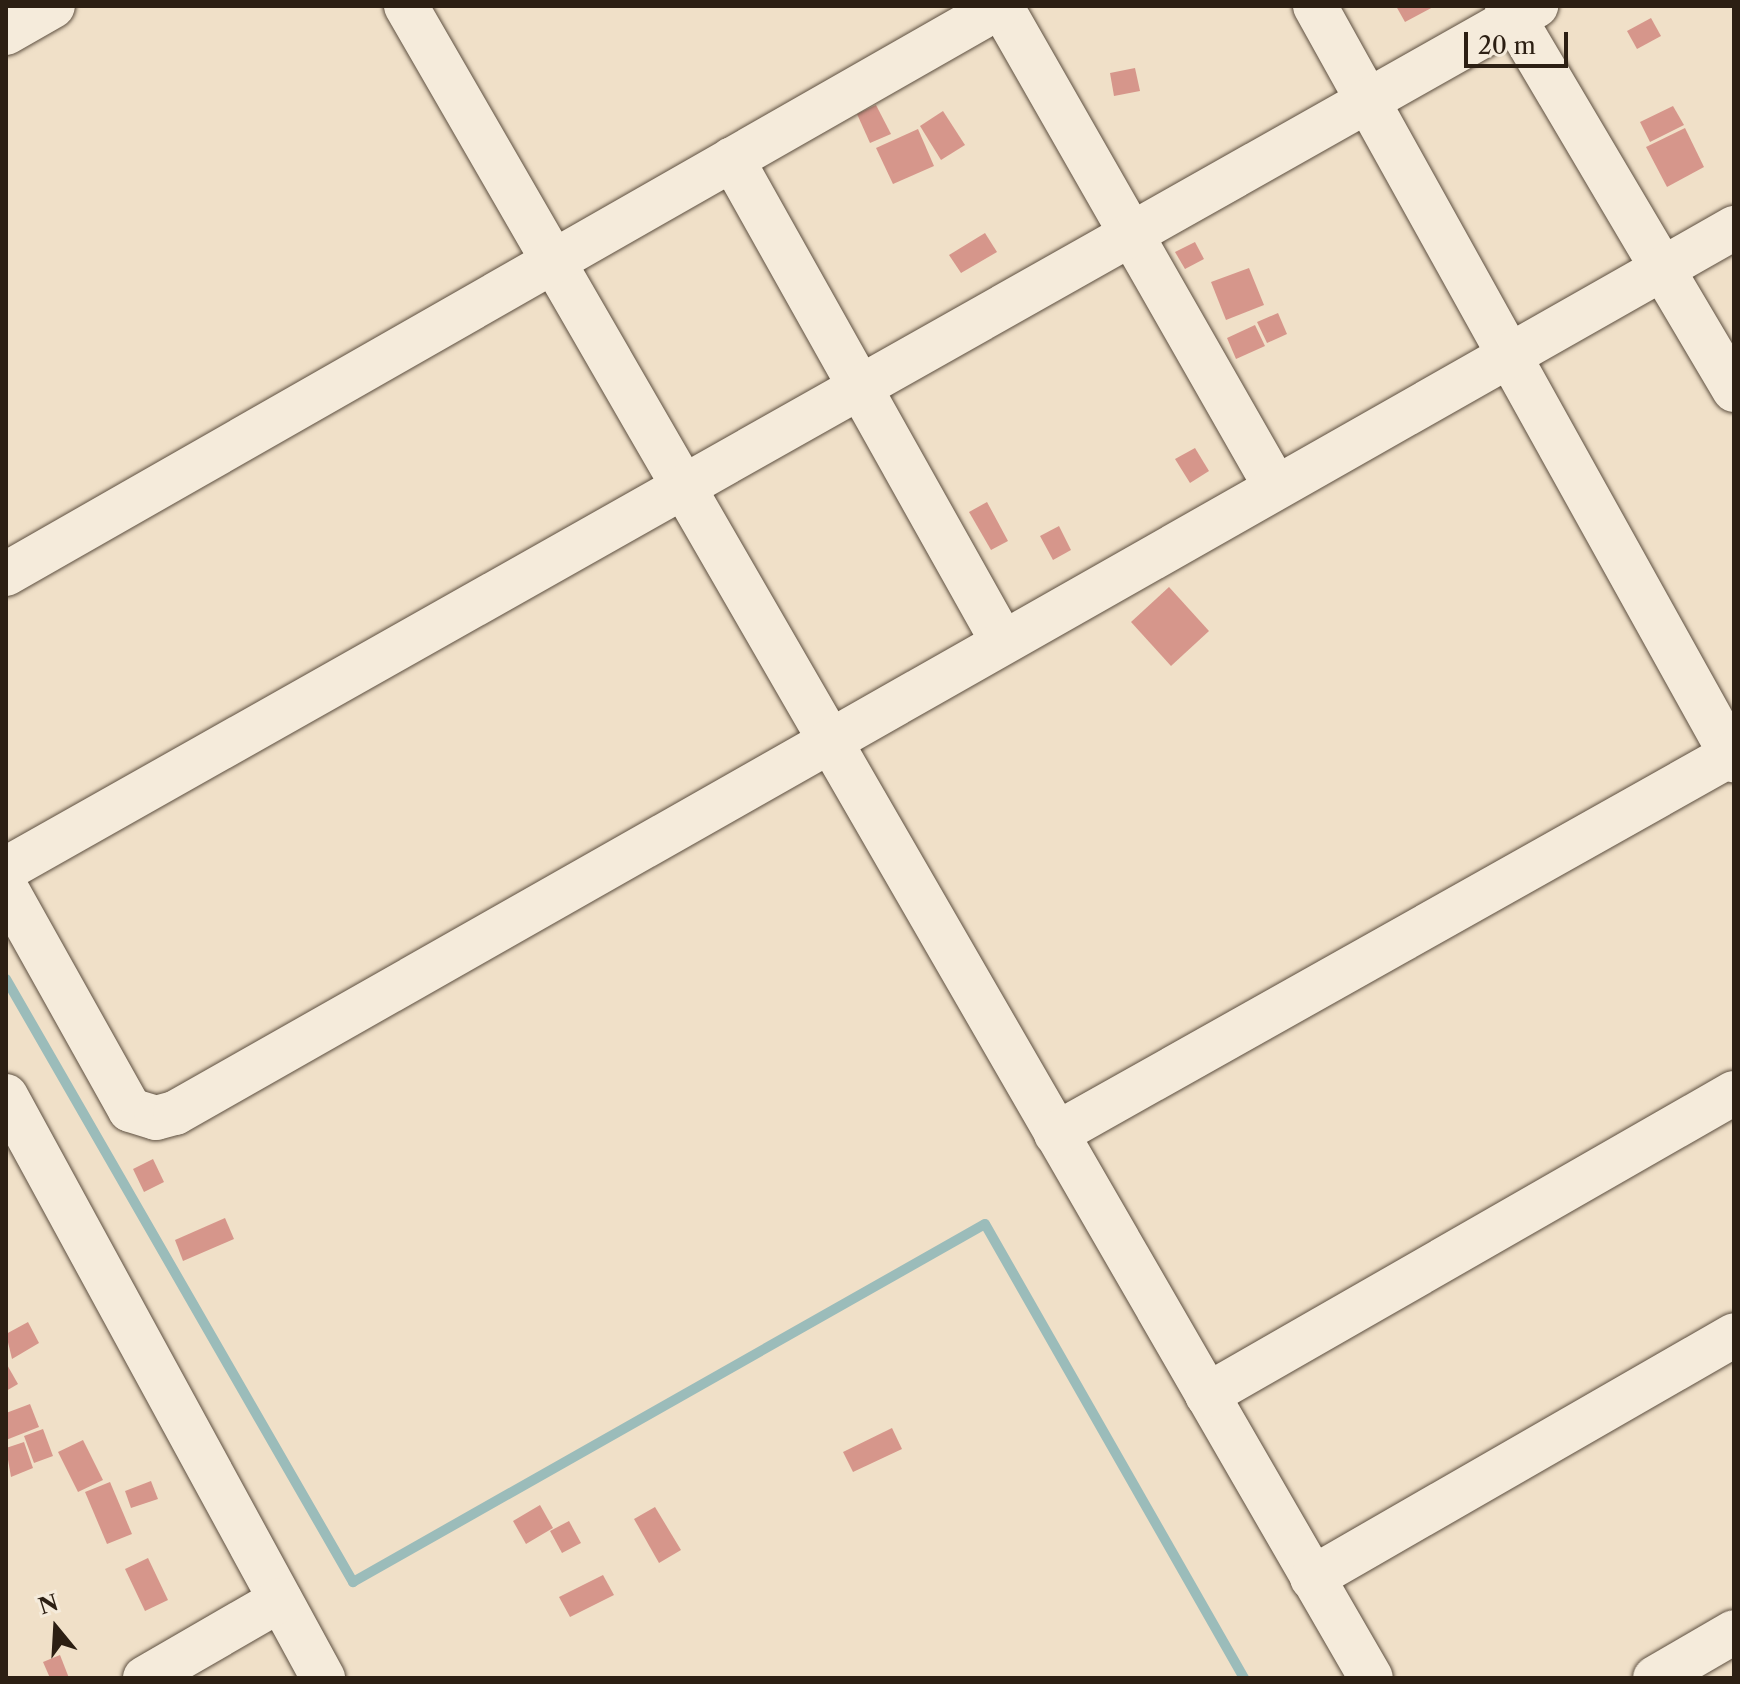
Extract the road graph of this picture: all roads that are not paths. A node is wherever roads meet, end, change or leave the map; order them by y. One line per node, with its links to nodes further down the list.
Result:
1 (53, 6): 6 (street)
2 (406, 6): 11 (street)
3 (1001, 6): 8 (street); 10 (street)
4 (1315, 6): 7 (street)
5 (1519, 10): 7 (street); 12 (street)
6 (6, 33)
7 (1369, 100): 10 (street); 13 (street)
8 (732, 159): 11 (street); 14 (street)
9 (1734, 228): 12 (street)
10 (1133, 235): 14 (street); 16 (street)
11 (553, 261): 17 (street); 18 (street)
12 (1664, 268): 13 (street); 15 (street)
13 (1508, 357): 16 (street); 21 (street)
14 (856, 389): 17 (street); 19 (street)
15 (1734, 390)
16 (1275, 486): 19 (street)
17 (684, 487): 20 (street); 22 (street)
18 (6, 574)
19 (1002, 641): 20 (street)
20 (829, 739): 23 (street); 26 (street)
21 (1733, 756): 26 (street)
22 (6, 869)
23 (6, 888)
24 (1734, 1093): 28 (street)
25 (6, 1096): 30 (street)
26 (1056, 1134): 28 (street)
27 (1734, 1335): 29 (street)
28 (1207, 1395): 29 (street)
29 (1312, 1578): 34 (street)
30 (280, 1600): 32 (street); 33 (street)
31 (1734, 1632): 35 (street)
32 (145, 1678)
33 (323, 1678)
34 (1371, 1678)
35 (1655, 1678)

